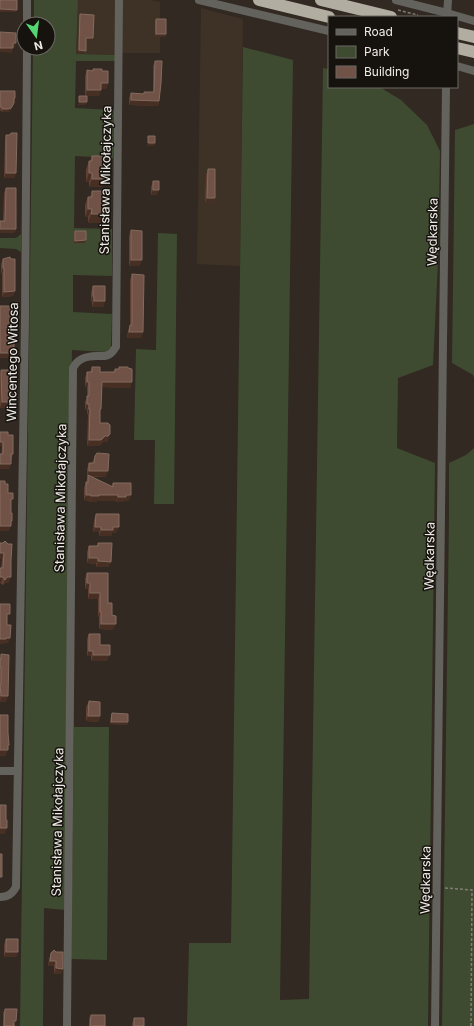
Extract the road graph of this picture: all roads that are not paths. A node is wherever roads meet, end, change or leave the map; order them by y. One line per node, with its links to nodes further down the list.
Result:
1 (27, 0): 10 (street)
2 (119, 0): 26 (street, Stanisława Mikołajczyka)
3 (199, 0): 14 (street)
4 (259, 0): 11 (highway)
5 (321, 0): 8 (highway)
6 (396, 0): 9 (street)
7 (448, 0): 9 (street)
8 (394, 13)
9 (447, 15)
10 (27, 16)
11 (328, 17)
12 (458, 17): 13 (street)
13 (474, 21)
14 (328, 31)
15 (458, 33): 16 (highway)
16 (474, 37)
17 (458, 48): 18 (highway)
18 (474, 52)
19 (27, 56): 24 (street, Wincentego Witosa)
20 (458, 66): 21 (street)
21 (474, 71)
22 (446, 88): 27 (street, Wędkarska)
23 (0, 771): 24 (street)
24 (18, 771): 25 (street, Wincentego Witosa)
25 (0, 897)
26 (67, 1026)
27 (435, 1026)

